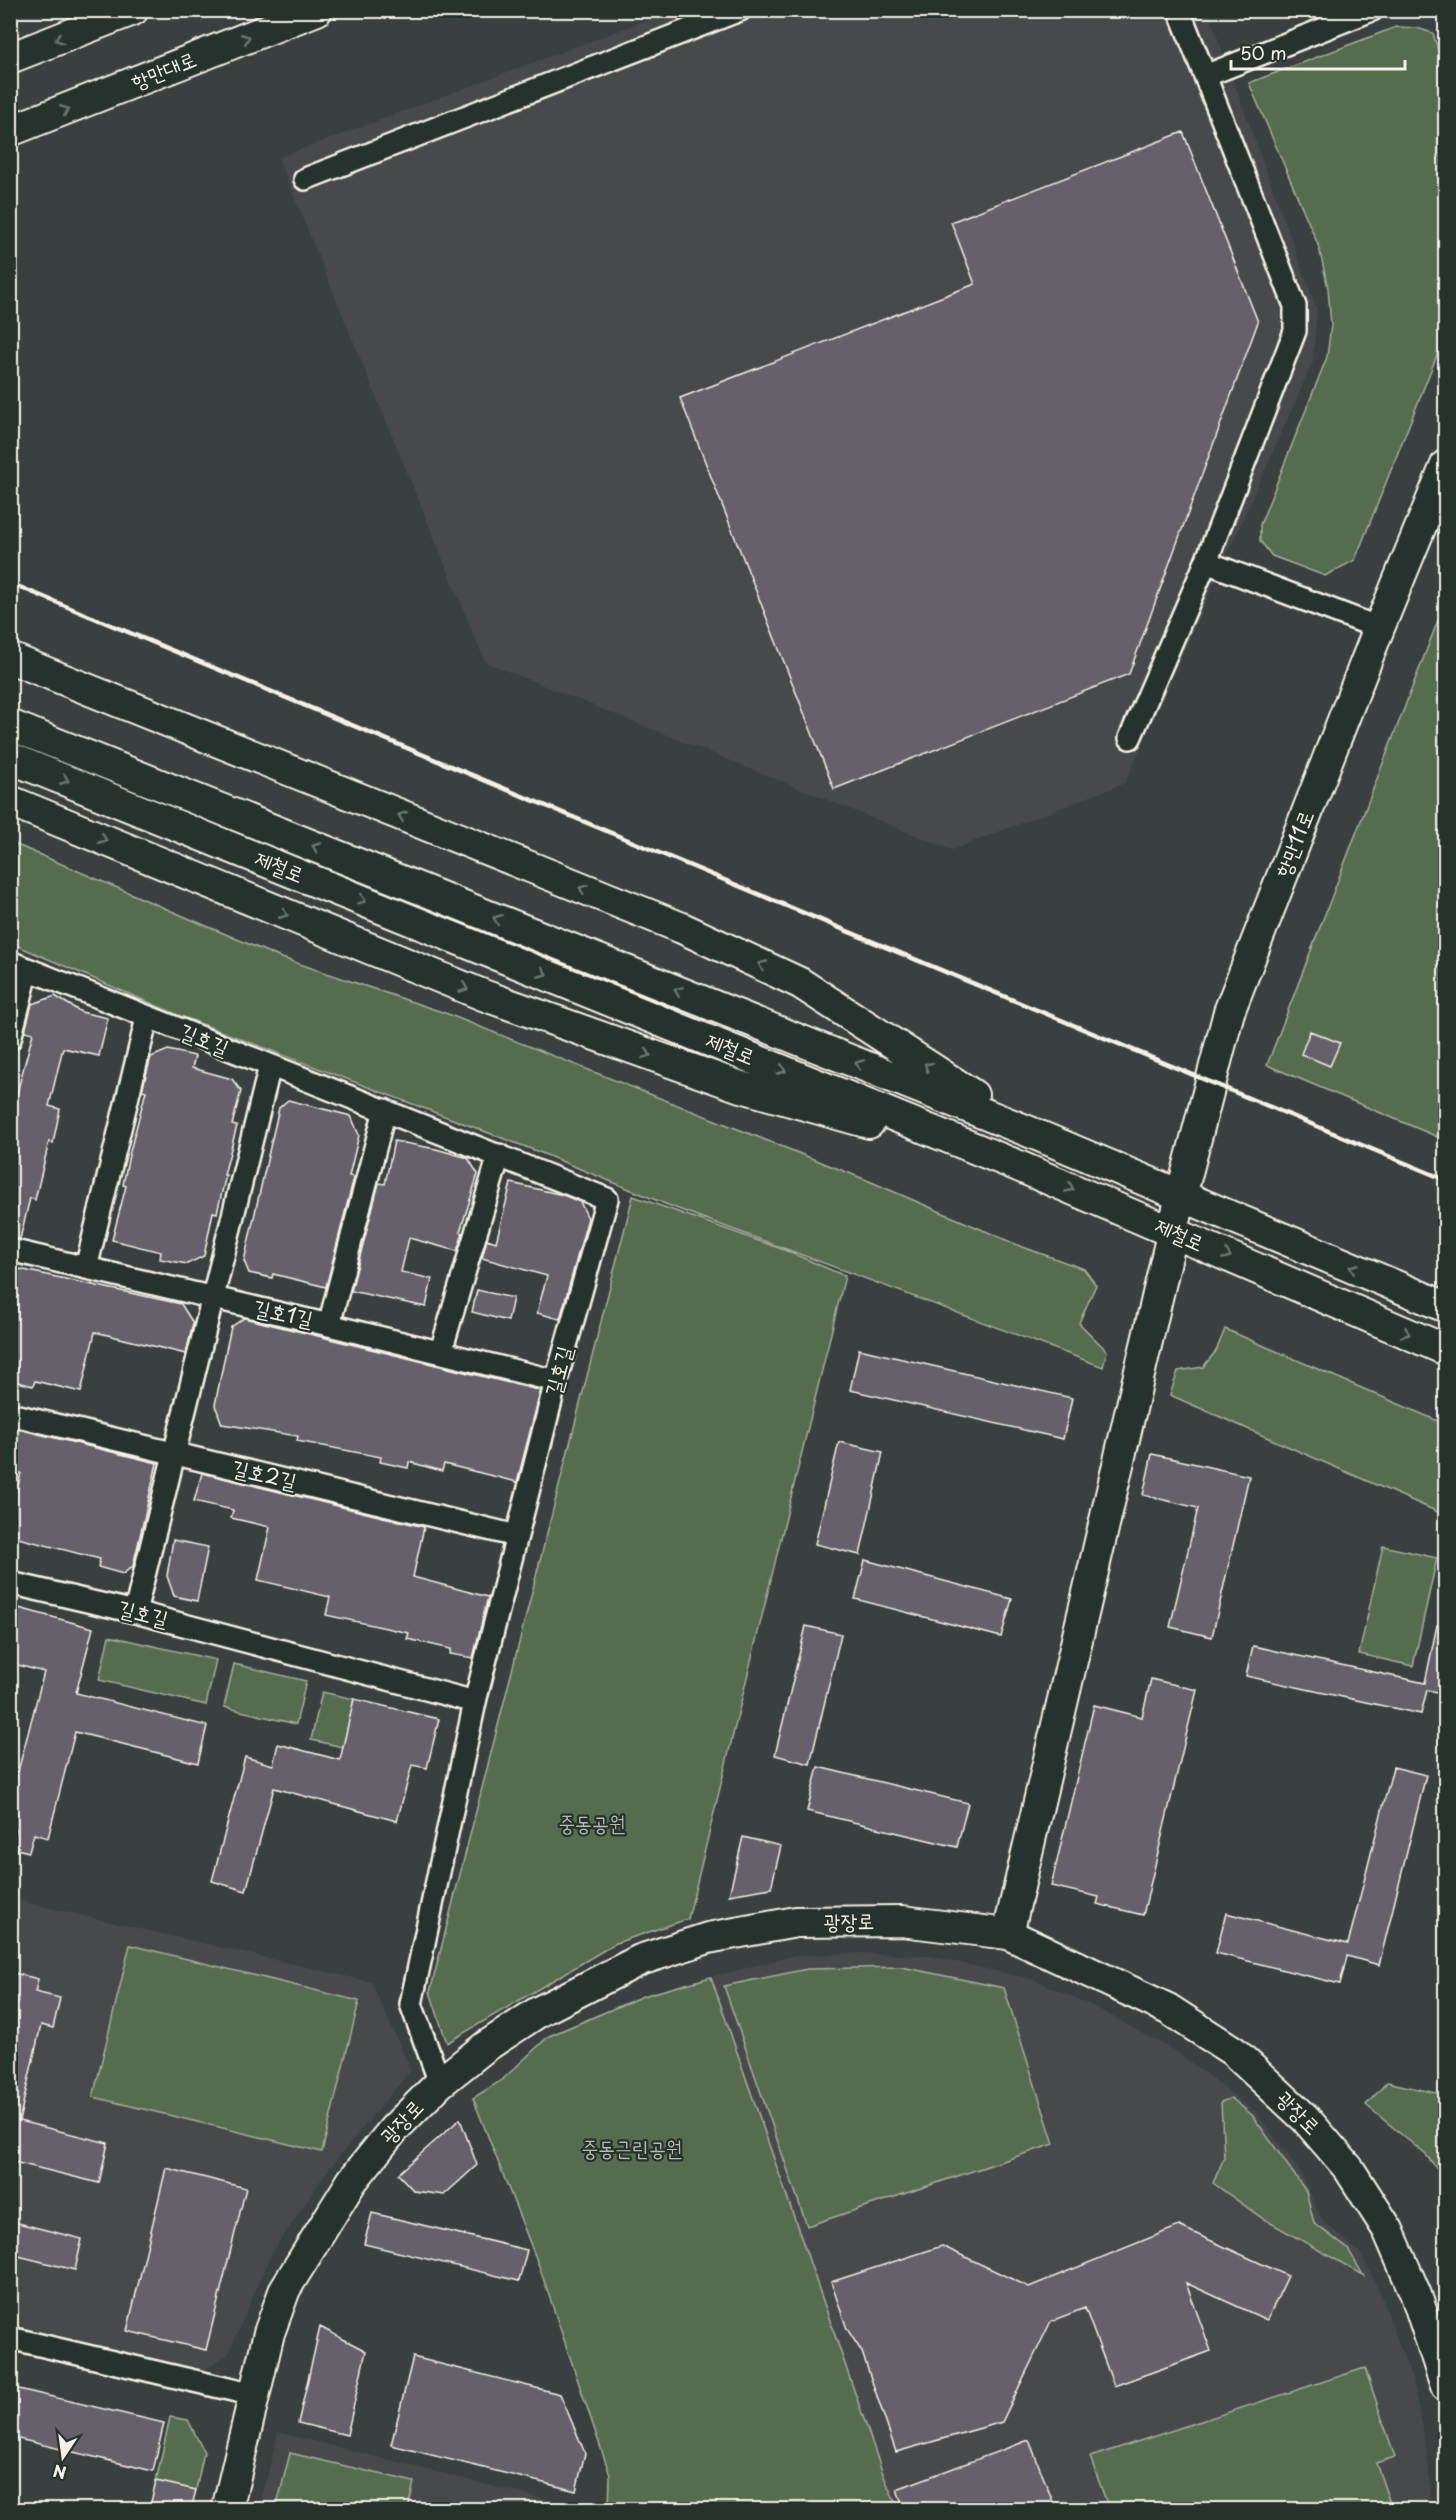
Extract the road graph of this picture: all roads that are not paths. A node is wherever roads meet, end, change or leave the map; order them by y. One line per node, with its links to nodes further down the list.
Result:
1 (133, 10): 6 (main road, one-way to 6)
2 (317, 10): 8 (main road, 항만대로, one-way to 2)
3 (740, 10): 9 (street)
4 (1179, 10): 7 (street)
5 (1372, 10): 7 (street)
6 (10, 58)
7 (1205, 76): 11 (street)
8 (10, 131)
9 (305, 179)
10 (1446, 465): 12 (main road, 항만11로)
11 (1206, 562): 12 (street); 15 (street)
12 (1379, 628): 26 (main road, 항만11로)
13 (10, 658): 23 (main road, one-way to 13)
14 (10, 725): 23 (main road, 제철로, one-way to 14)
15 (1130, 738)
16 (10, 758): 25 (main road, 제철로, one-way to 25)
17 (10, 801): 25 (main road, one-way to 25)
18 (19, 966): 19 (street, 길호길); 20 (street)
19 (147, 1017): 21 (street, 길호길); 29 (street)
20 (10, 1039)
21 (270, 1066): 22 (street, 길호길); 30 (street)
22 (385, 1110): 24 (street, 길호길); 32 (street)
23 (1030, 1132): 26 (main road, 제철로)
24 (499, 1155): 34 (street); 35 (street, 길호길)
25 (1016, 1165): 27 (main road, 제철로, one-way to 27)
26 (1181, 1196): 27 (main road, 항만11로); 31 (main road, 제철로, one-way to 26)
27 (1173, 1232): 33 (main road, 제철로, one-way to 33); 42 (main road, 항만11로)
28 (10, 1250): 29 (street, 길호1길)
29 (87, 1269): 30 (street, 길호1길)
30 (211, 1298): 32 (street, 길호1길); 37 (street)
31 (1446, 1307)
32 (329, 1324): 34 (street, 길호1길)
33 (1446, 1350)
34 (441, 1352): 35 (street, 길호1길)
35 (556, 1381): 38 (street, 길호길)
36 (10, 1414): 37 (street, 길호2길)
37 (172, 1453): 38 (street, 길호2길); 40 (street)
38 (517, 1536): 41 (street, 길호길)
39 (10, 1583): 40 (street, 길호길)
40 (135, 1612): 41 (street, 길호길)
41 (475, 1702): 43 (street)
42 (1008, 1934): 43 (main road, 광장로); 45 (main road, 광장로)
43 (440, 2083): 46 (main road, 광장로)
44 (10, 2338): 46 (street)
45 (1446, 2386)
46 (254, 2395): 47 (main road, 광장로)
47 (227, 2510)

